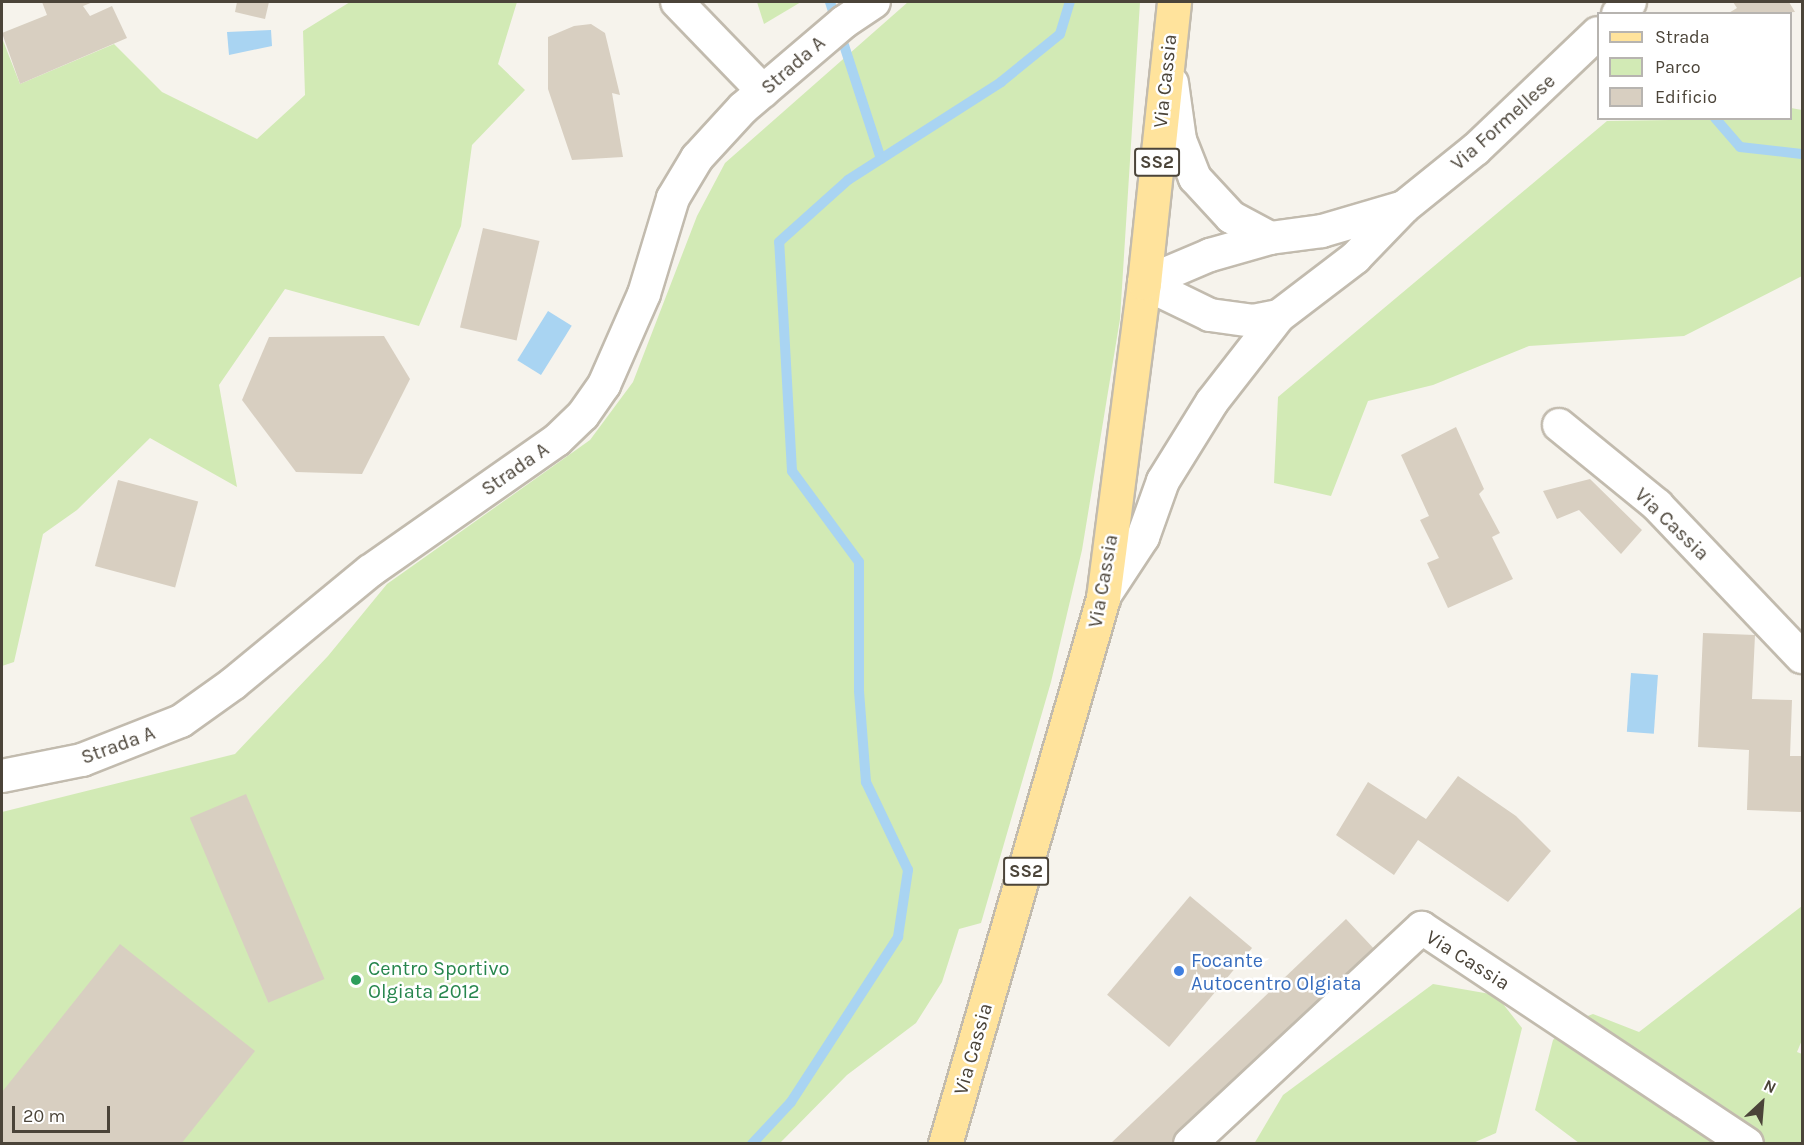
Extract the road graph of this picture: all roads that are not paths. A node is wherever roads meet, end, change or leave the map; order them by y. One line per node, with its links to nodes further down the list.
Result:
1 (676, 2): 6 (street)
2 (874, 2): 6 (street, Strada A)
3 (1174, 2): 5 (main road, Via Cassia / SS2)
4 (1597, 35): 7 (street, Via Formellese)
5 (1169, 42): 8 (street); 9 (main road, Via Cassia / SS2)
6 (764, 91): 14 (street, Strada A)
7 (1404, 207): 8 (street); 10 (street)
8 (1270, 237): 9 (street)
9 (1144, 283): 10 (street); 12 (main road, Via Cassia / SS2)
10 (1279, 316): 12 (street)
11 (1559, 425): 13 (street, Via Cassia)
12 (1103, 598): 15 (main road, Via Cassia / SS2)
13 (1803, 657)
14 (2, 776)
15 (945, 1143)
16 (1190, 1143): 17 (street, Via Cassia)
17 (1747, 1143)

